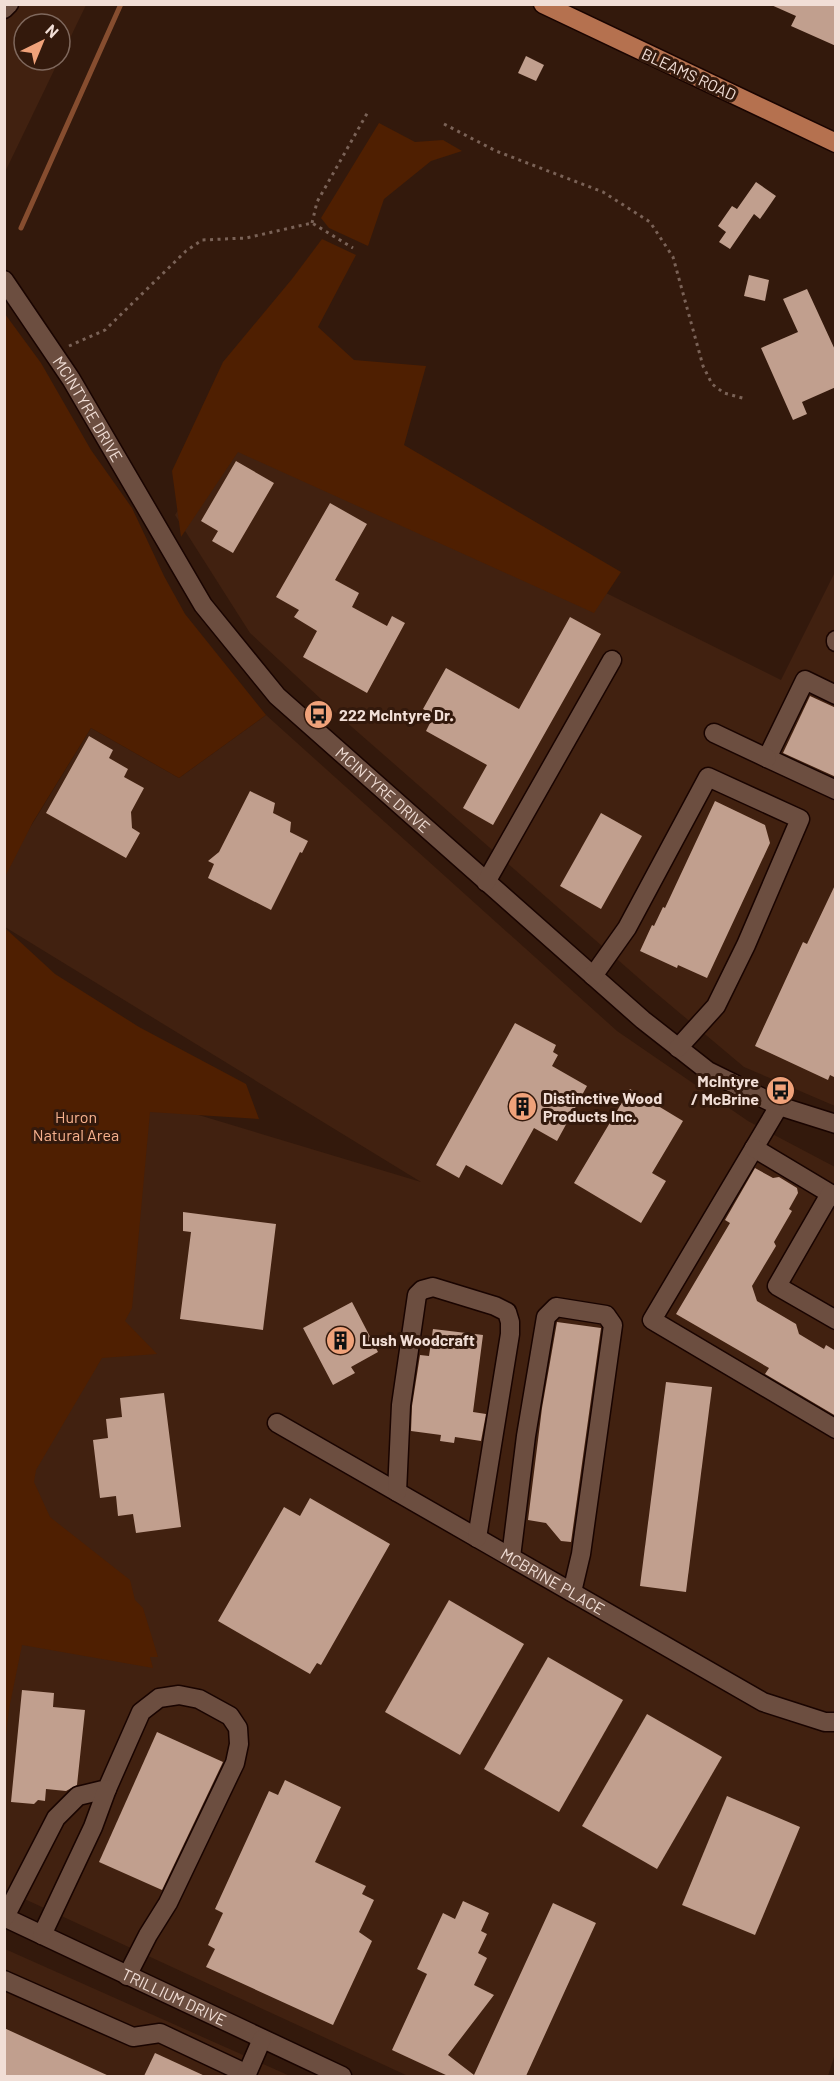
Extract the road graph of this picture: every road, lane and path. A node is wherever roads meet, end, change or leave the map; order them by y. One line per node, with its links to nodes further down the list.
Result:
1 (9, 4): 3 (street)
2 (543, 4): 6 (main road, BLEAMS ROAD)
3 (4, 9)
4 (369, 110): 7 (path)
5 (444, 124): 11 (path)
6 (836, 143)
7 (312, 224): 8 (path); 10 (path)
8 (353, 248)
9 (4, 280): 10 (street, MCINTYRE DRIVE)
10 (54, 353): 17 (street, MCINTYRE DRIVE)
11 (746, 399)
12 (612, 660): 17 (street)
13 (836, 695): 15 (street)
14 (714, 733): 15 (street)
15 (767, 758): 16 (street)
16 (836, 790)
17 (486, 882): 18 (street, MCINTYRE DRIVE)
18 (593, 976): 19 (street, MCINTYRE DRIVE); 19 (street)
19 (678, 1047): 20 (street, MCINTYRE DRIVE)
20 (779, 1106): 21 (street, MCINTYRE DRIVE); 22 (street)
21 (836, 1124)
22 (754, 1148): 23 (street); 26 (street)
23 (833, 1195): 24 (street)
24 (836, 1320)
25 (277, 1423): 27 (street, MCBRINE PLACE)
26 (836, 1429)
27 (397, 1492): 28 (street, MCBRINE PLACE); 28 (street)
28 (477, 1538): 29 (street, MCBRINE PLACE)
29 (511, 1557): 30 (street, MCBRINE PLACE); 30 (street)
30 (572, 1592): 31 (street, MCBRINE PLACE)
31 (836, 1722)
32 (107, 1789): 33 (street); 34 (street); 35 (street)
33 (5, 1917): 34 (street, TRILLIUM DRIVE)
34 (42, 1935): 35 (street, TRILLIUM DRIVE)
35 (127, 1976): 37 (street, TRILLIUM DRIVE)
36 (4, 1980): 38 (street)
37 (262, 2039): 38 (street); 39 (street, TRILLIUM DRIVE)
38 (246, 2075)
39 (342, 2076)

